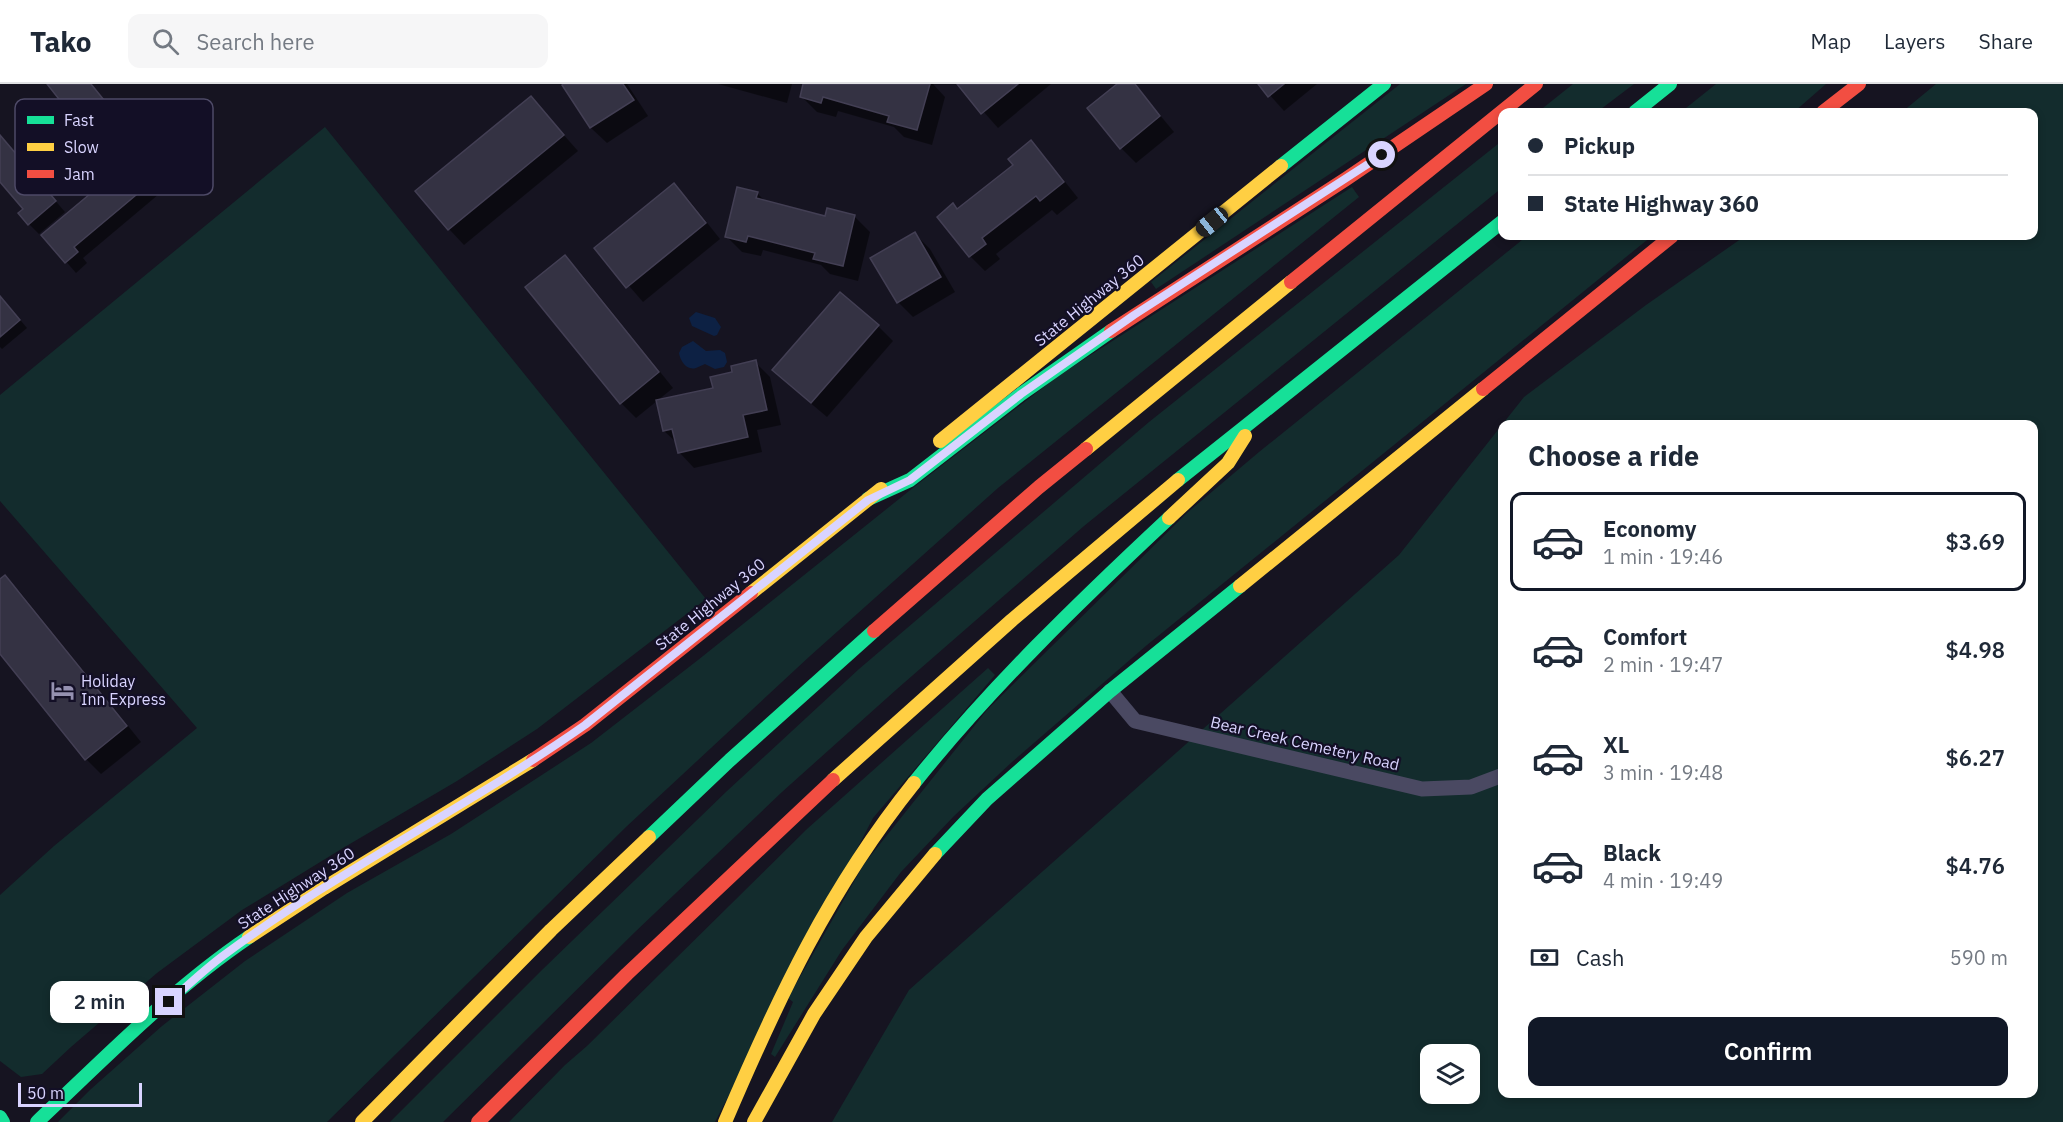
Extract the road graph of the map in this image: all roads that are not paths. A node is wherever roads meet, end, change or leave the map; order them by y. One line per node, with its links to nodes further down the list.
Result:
1 (1384, 84): 13 (main road, State Highway 360)
2 (1486, 84): 13 (main road)
3 (1536, 84): 6 (main road)
4 (1670, 84): 7 (main road)
5 (1859, 84): 8 (main road)
6 (1506, 108)
7 (1640, 108)
8 (1828, 108)
9 (1498, 115): 19 (main road)
10 (1498, 224): 12 (main road)
11 (1667, 240): 14 (main road)
12 (1260, 413): 20 (main road); 21 (main road)
13 (868, 500): 18 (main road, State Highway 360)
14 (1110, 691): 15 (street, Bear Creek Cemetery Road); 22 (main road)
15 (1498, 776)
16 (0, 1117): 17 (main road)
17 (3, 1122)
18 (37, 1122)
19 (362, 1122)
20 (477, 1122)
21 (725, 1122)
22 (754, 1122)

